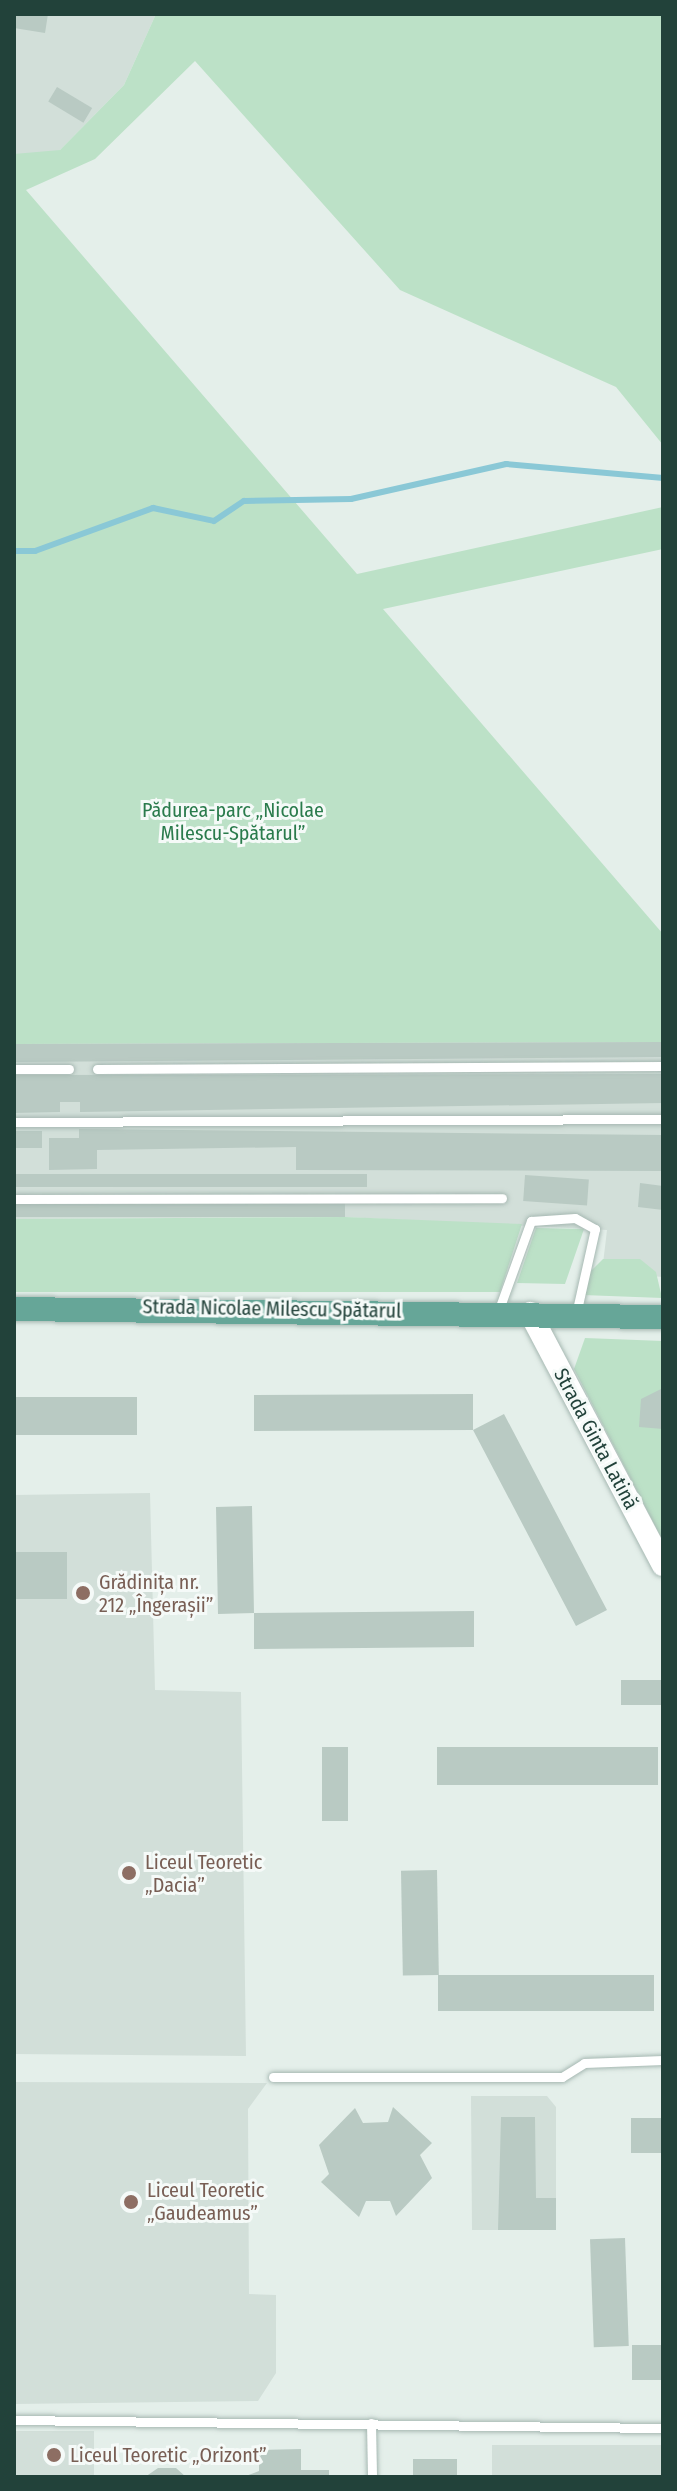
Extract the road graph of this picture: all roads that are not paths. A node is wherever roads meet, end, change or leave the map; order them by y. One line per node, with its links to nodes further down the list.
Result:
1 (663, 1066): 4 (lane)
2 (14, 1069): 3 (lane)
3 (69, 1069)
4 (97, 1069)
5 (663, 1119): 6 (lane)
6 (14, 1122)
7 (502, 1198): 8 (lane)
8 (14, 1199)
9 (14, 1309): 10 (main road, Strada Nicolae Milescu Spătarul)
10 (498, 1312): 11 (main road, Strada Nicolae Milescu Spătarul); 12 (lane)
11 (530, 1313): 12 (main road, Strada Nicolae Milescu Spătarul); 14 (street, Strada Ginta Latină)
12 (576, 1314): 13 (main road, Strada Nicolae Milescu Spătarul)
13 (663, 1317)
14 (663, 1565)
15 (663, 2060): 16 (lane)
16 (273, 2077)
17 (14, 2420): 18 (lane)
18 (371, 2423): 19 (lane); 20 (lane)
19 (663, 2428)
20 (372, 2477)

